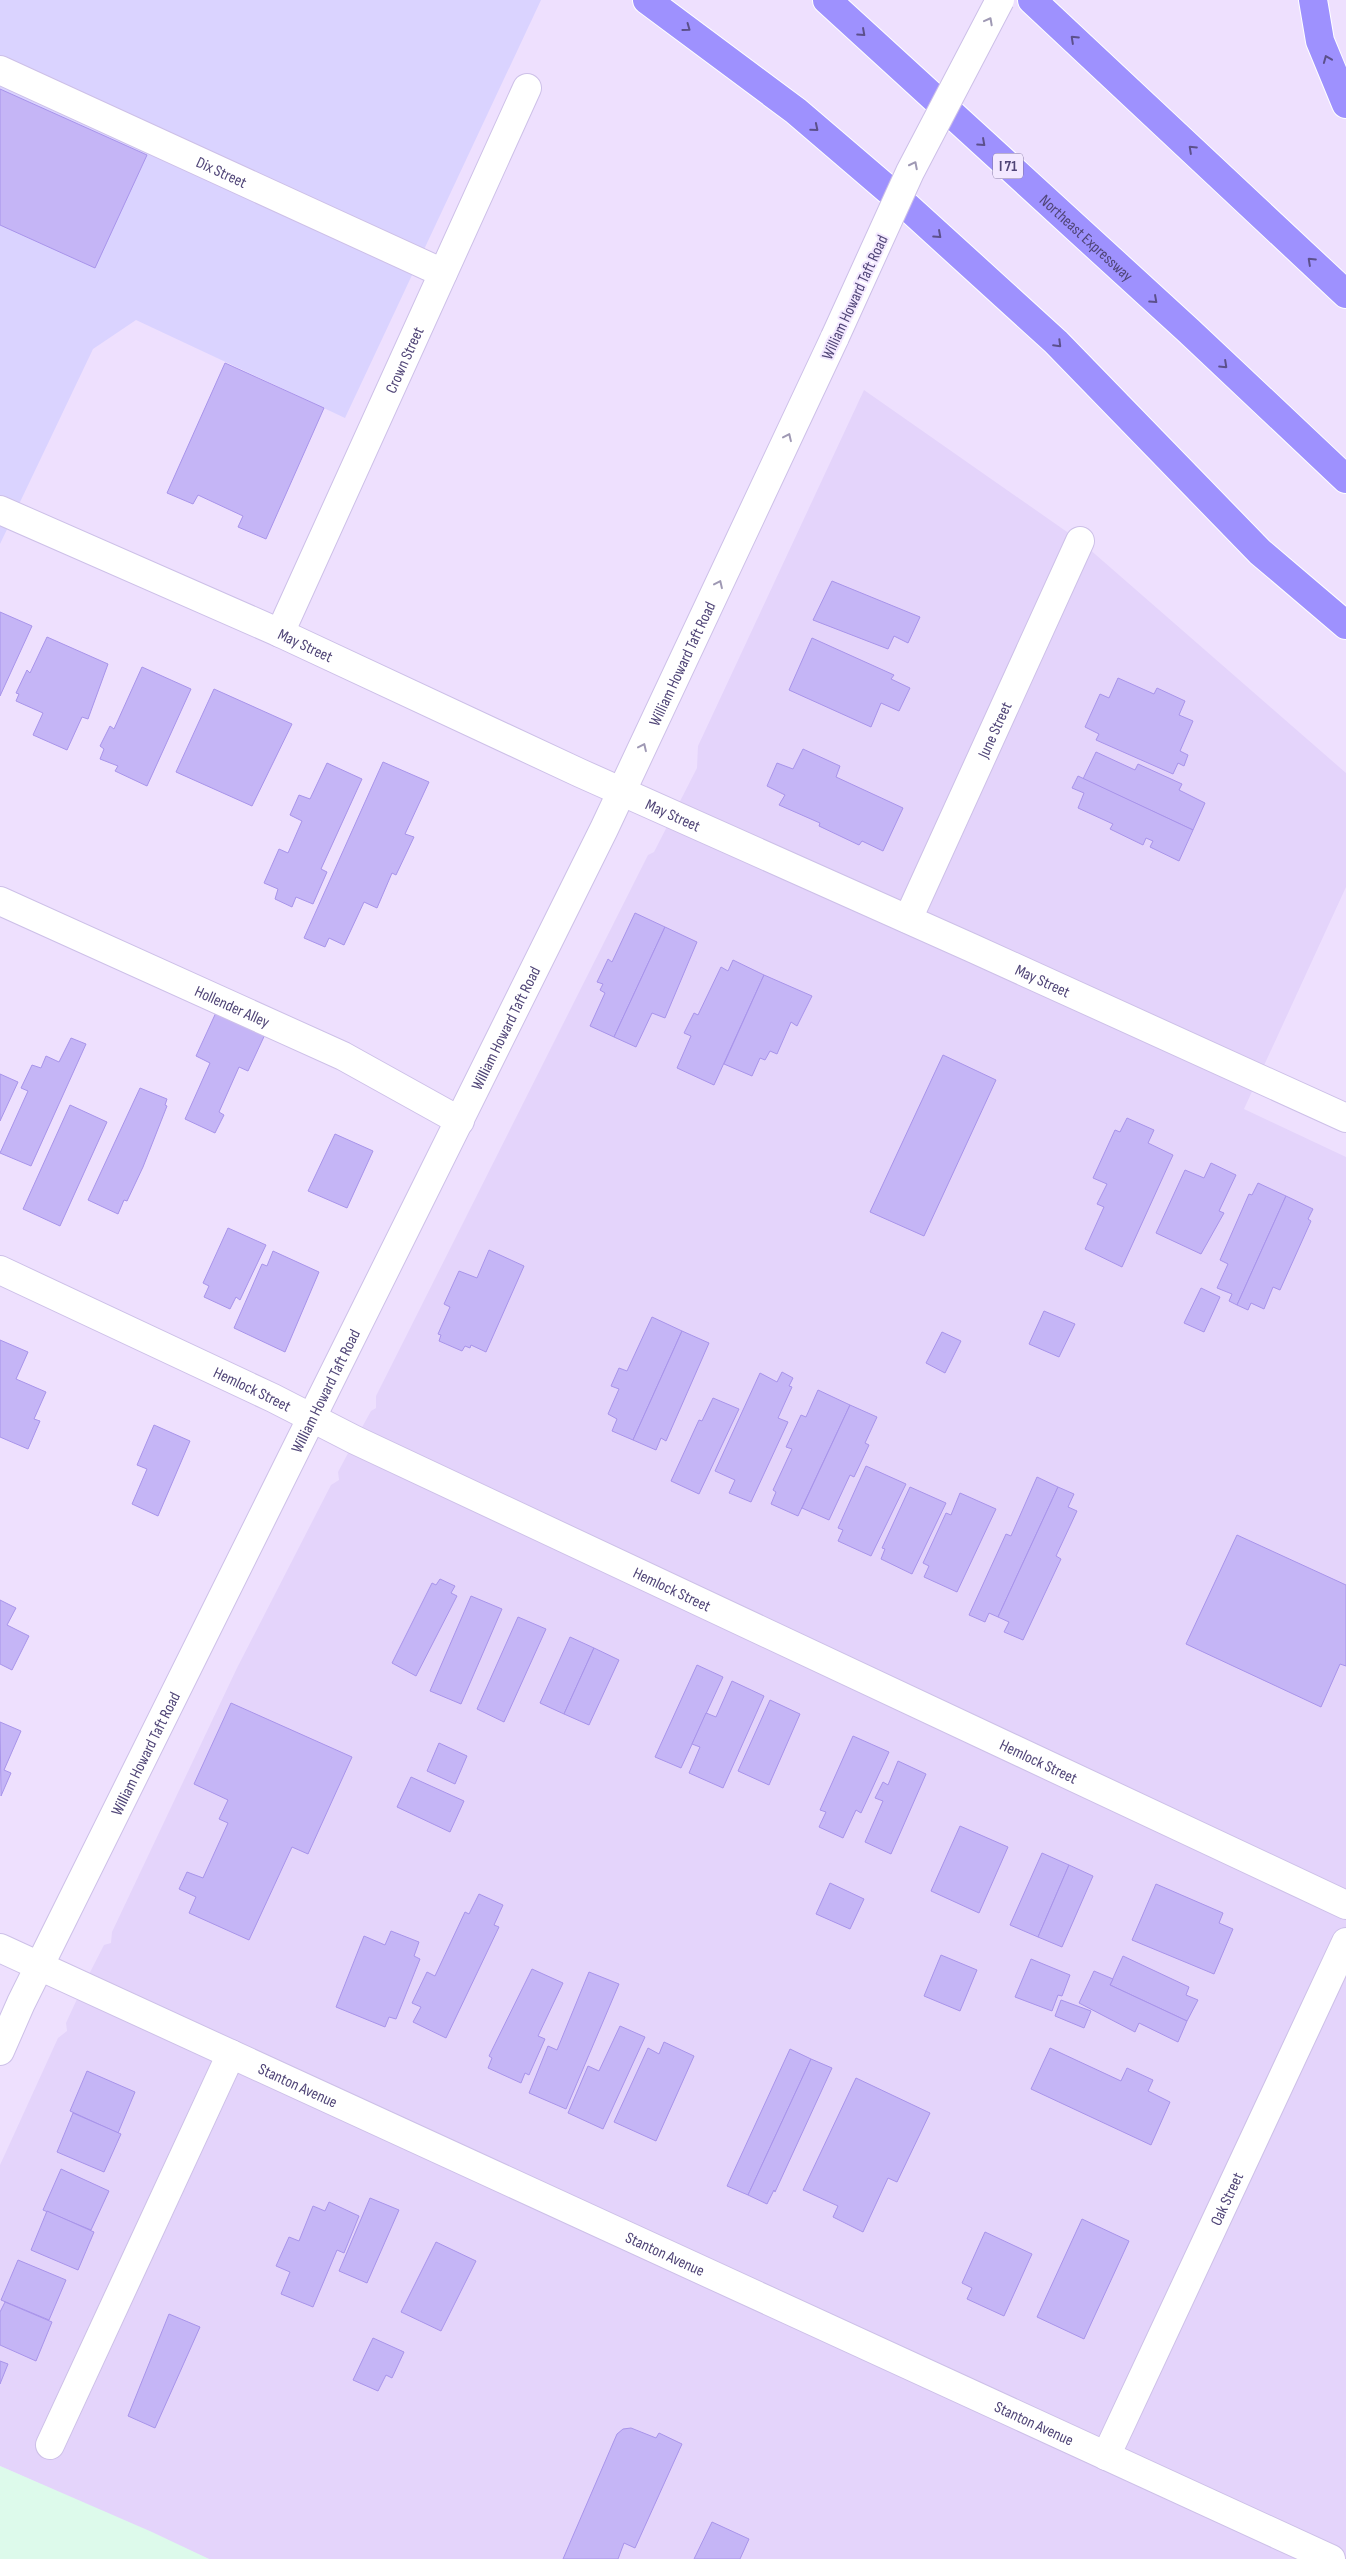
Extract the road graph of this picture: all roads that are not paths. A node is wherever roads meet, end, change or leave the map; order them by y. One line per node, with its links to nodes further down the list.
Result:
1 (647, 0): 14 (highway, one-way to 14)
2 (826, 0): 11 (highway, Northeast Expressway / I 71, one-way to 11)
3 (1000, 0): 16 (street, William Howard Taft Road, one-way to 3, bridge)
4 (1032, 0): 10 (highway, one-way to 4)
5 (1313, 0): 8 (highway, one-way to 5)
6 (0, 70): 9 (street, Dix Street)
7 (527, 88): 9 (street, Crown Street)
8 (1346, 104)
9 (443, 273): 15 (street, Crown Street)
10 (1346, 294)
11 (1346, 479)
12 (0, 510): 15 (street, May Street)
13 (1080, 540): 18 (street, June Street)
14 (1346, 625)
15 (280, 633): 16 (street, May Street)
16 (622, 791): 18 (street, May Street); 20 (street, William Howard Taft Road)
17 (0, 901): 20 (street, Hollender Alley)
18 (908, 919): 19 (street, May Street)
19 (1346, 1118)
20 (460, 1120): 22 (street, William Howard Taft Road)
21 (0, 1270): 22 (street, Hemlock Street)
22 (311, 1418): 23 (street, Hemlock Street); 26 (street, William Howard Taft Road)
23 (1346, 1905)
24 (1346, 1942): 30 (street, Oak Street)
25 (0, 1948): 26 (street, Stanton Avenue)
26 (40, 1967): 27 (street, William Howard Taft Road); 28 (street, Stanton Avenue)
27 (0, 2051)
28 (231, 2054): 29 (street); 30 (street, Stanton Avenue)
29 (50, 2445)
30 (1106, 2456): 31 (street, Stanton Avenue)
31 (1331, 2559)

